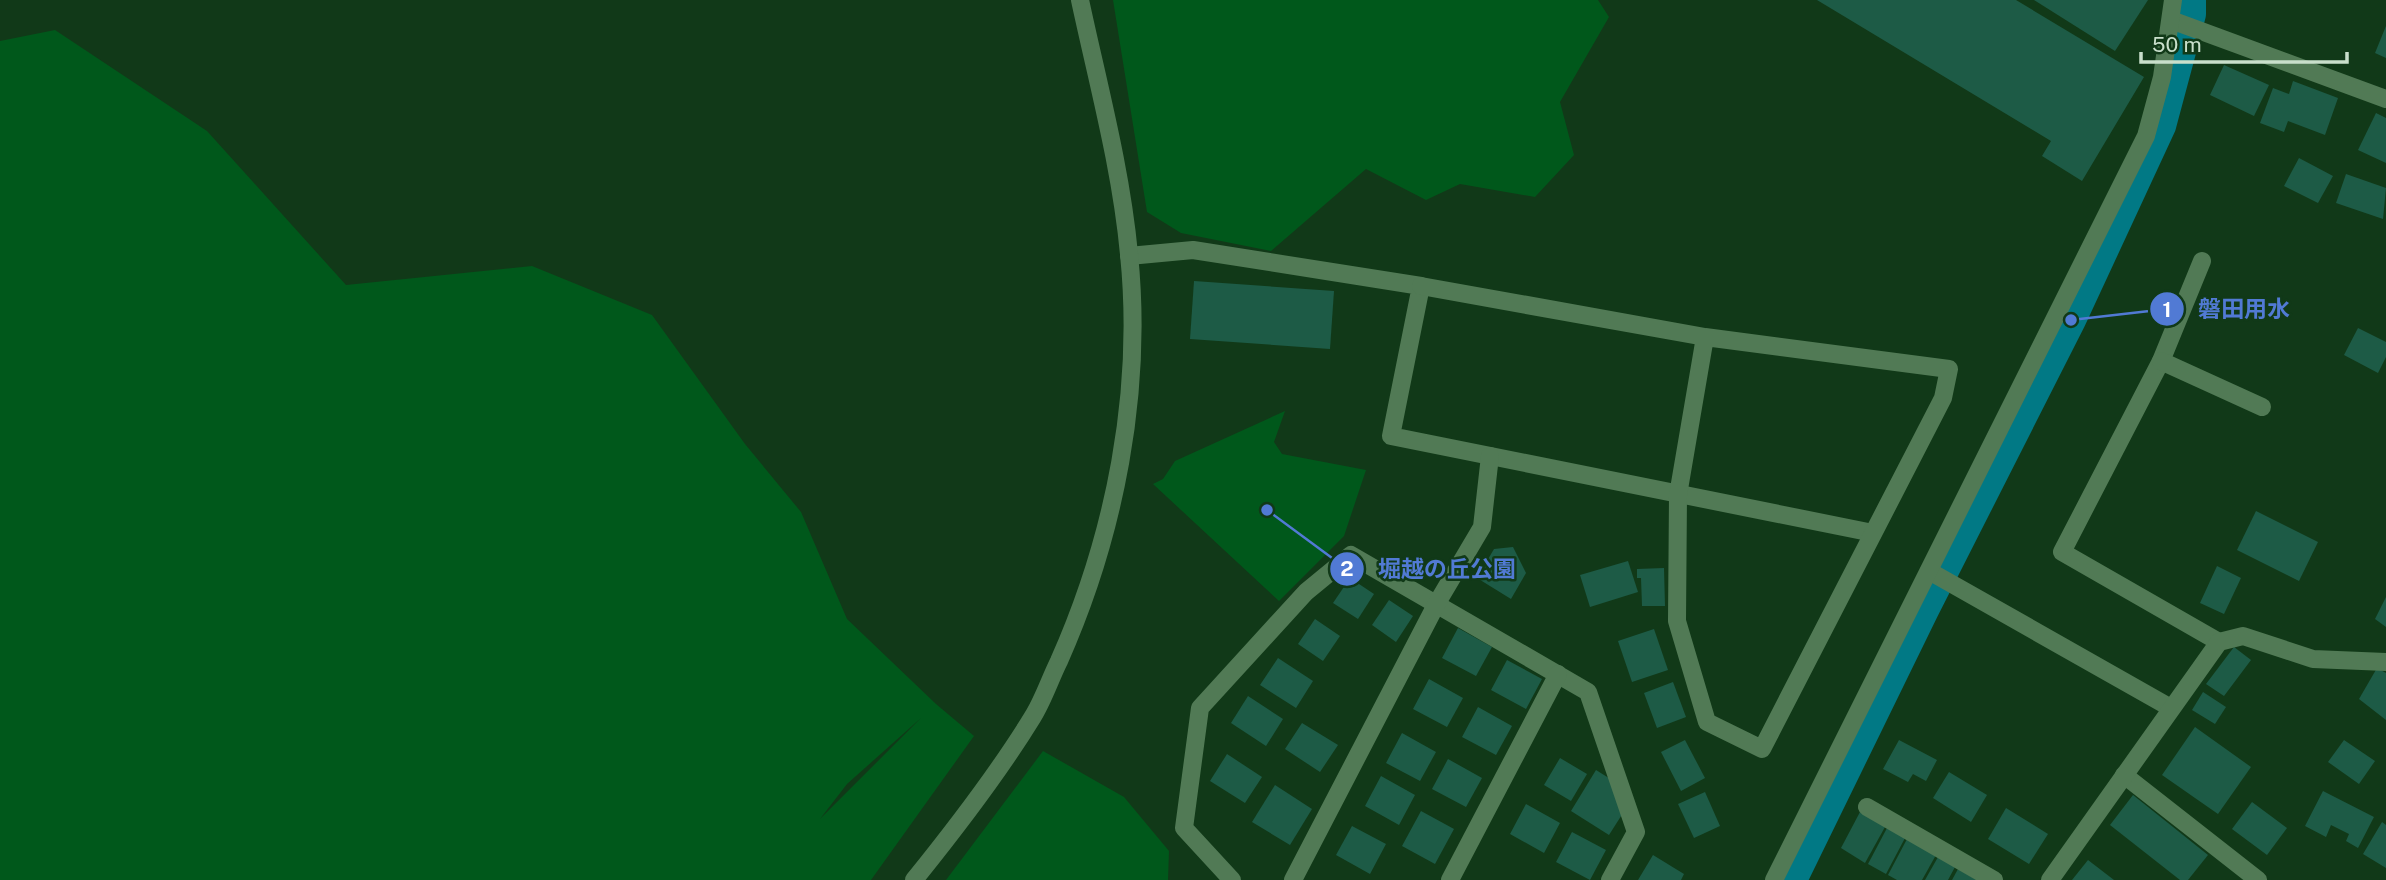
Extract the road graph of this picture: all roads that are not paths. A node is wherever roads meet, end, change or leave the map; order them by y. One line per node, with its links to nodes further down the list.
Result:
1 (1080, 0): 5 (street)
2 (2173, 0): 3 (street)
3 (2171, 20): 4 (street); 14 (street)
4 (2386, 99)
5 (1129, 256): 7 (street); 22 (street)
6 (2202, 261): 9 (street)
7 (1421, 286): 8 (street); 11 (street)
8 (1705, 337): 12 (street); 13 (street)
9 (2161, 361): 10 (street); 16 (street)
10 (2262, 407)
11 (1490, 456): 12 (street); 15 (street)
12 (1678, 495): 13 (street); 13 (street)
13 (1873, 533)
14 (1929, 572): 19 (street); 27 (street)
15 (1437, 603): 18 (street); 23 (street); 24 (street)
16 (2218, 642): 17 (street); 19 (street)
17 (2386, 662)
18 (1558, 674): 25 (street); 26 (street)
19 (2171, 708): 20 (street)
20 (2124, 775): 29 (street); 30 (street)
21 (1867, 807): 28 (street)
22 (914, 880)
23 (1232, 880)
24 (1293, 880)
25 (1450, 880)
26 (1610, 880)
27 (1774, 880)
28 (1994, 880)
29 (2050, 880)
30 (2258, 880)

